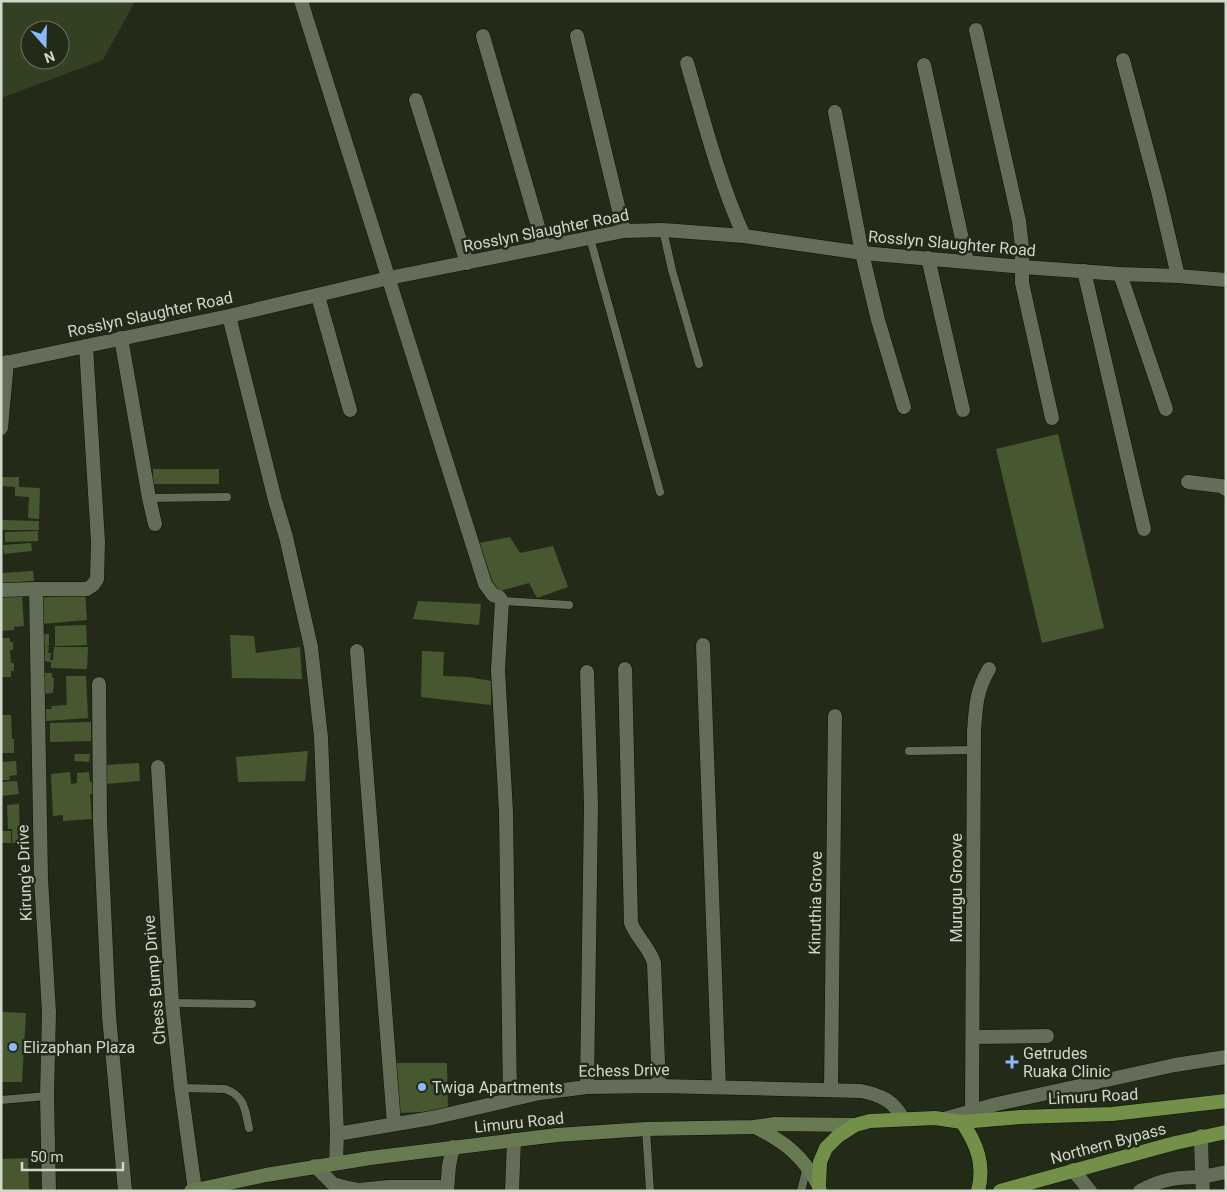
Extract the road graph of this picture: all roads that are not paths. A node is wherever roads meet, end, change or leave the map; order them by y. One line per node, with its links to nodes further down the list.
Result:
1 (300, 1): 23 (street)
2 (976, 30): 19 (street)
3 (483, 36): 14 (street)
4 (577, 36): 11 (street)
5 (1123, 60): 22 (street)
6 (687, 63): 12 (street)
7 (924, 65): 18 (street)
8 (416, 100): 17 (street)
9 (835, 112): 15 (street)
10 (663, 230): 11 (street, Rosslyn Slaughter Road); 12 (street, Rosslyn Slaughter Road); 30 (lane)
11 (624, 231): 13 (street, Rosslyn Slaughter Road)
12 (744, 236): 15 (street, Rosslyn Slaughter Road)
13 (590, 238): 14 (street, Rosslyn Slaughter Road); 39 (lane)
14 (544, 247): 17 (street, Rosslyn Slaughter Road)
15 (862, 252): 16 (street, Rosslyn Slaughter Road); 31 (street)
16 (928, 258): 18 (street, Rosslyn Slaughter Road); 34 (street)
17 (467, 262): 23 (street, Rosslyn Slaughter Road)
18 (967, 262): 19 (street, Rosslyn Slaughter Road)
19 (1023, 267): 20 (street, Rosslyn Slaughter Road); 35 (street)
20 (1084, 271): 21 (street, Rosslyn Slaughter Road); 43 (street)
21 (1120, 274): 22 (street, Rosslyn Slaughter Road); 32 (street)
22 (1178, 276): 24 (street, Rosslyn Slaughter Road)
23 (389, 278): 25 (street, Rosslyn Slaughter Road); 46 (street)
24 (1226, 280)
25 (318, 296): 26 (street, Rosslyn Slaughter Road); 33 (street)
26 (229, 316): 27 (street, Rosslyn Slaughter Road); 82 (street)
27 (121, 338): 28 (street, Rosslyn Slaughter Road); 41 (street)
28 (86, 346): 29 (street, Rosslyn Slaughter Road); 45 (street)
29 (4, 363): 36 (street)
30 (699, 364)
31 (904, 407)
32 (1166, 409)
33 (350, 410)
34 (963, 410)
35 (1052, 418)
36 (1, 428)
37 (1188, 482): 38 (street)
38 (1226, 490)
39 (660, 492)
40 (227, 497): 41 (lane)
41 (149, 498): 42 (street)
42 (155, 524)
43 (1144, 529)
44 (1, 590): 45 (street)
45 (36, 590): 68 (street, Kirung'e Drive)
46 (502, 601): 47 (lane); 69 (street)
47 (570, 605)
48 (703, 646): 65 (street)
49 (357, 651): 76 (street)
50 (625, 669): 63 (street)
51 (989, 669): 55 (street, Murugu Groove)
52 (587, 672): 64 (street)
53 (99, 684): 97 (street)
54 (834, 716): 67 (street, Kinuthia Grove)
55 (974, 750): 56 (lane); 61 (street, Murugu Groove)
56 (909, 751)
57 (158, 766): 58 (street, Chess Bump Drive)
58 (172, 1003): 59 (lane); 66 (street, Chess Bump Drive)
59 (252, 1004)
60 (1047, 1036): 61 (street)
61 (973, 1037): 72 (street, Murugu Groove)
62 (1226, 1057): 72 (street)
63 (658, 1086): 64 (street, Echess Drive); 65 (street, Echess Drive)
64 (587, 1087): 69 (street, Echess Drive)
65 (719, 1087): 67 (street, Echess Drive)
66 (181, 1088): 79 (lane); 95 (street, Chess Bump Drive)
67 (831, 1089): 73 (street, Echess Drive)
68 (47, 1096): 70 (lane); 96 (street, Kirung'e Drive)
69 (510, 1099): 76 (street, Echess Drive)
70 (1, 1100)
71 (1226, 1101): 75 (highway, Limuru Road)
72 (972, 1111): 74 (street)
73 (903, 1119): 74 (highway); 77 (highway)
74 (944, 1119): 75 (highway)
75 (962, 1122): 101 (highway)
76 (394, 1124): 82 (street, Echess Drive)
77 (855, 1125): 78 (main road, Limuru Road); 92 (highway)
78 (754, 1127): 80 (main road, Limuru Road); 88 (main road)
79 (249, 1128)
80 (646, 1129): 84 (main road, Limuru Road); 99 (lane)
81 (1226, 1132): 83 (highway, Northern Bypass)
82 (337, 1134): 86 (street)
83 (1201, 1136): 89 (highway, Northern Bypass); 91 (street)
84 (514, 1140): 85 (main road, Limuru Road); 98 (street)
85 (454, 1148): 86 (main road, Limuru Road); 94 (street)
86 (336, 1163): 87 (main road, Limuru Road)
87 (315, 1166): 93 (street); 95 (main road, Limuru Road)
88 (807, 1167): 92 (main road); 100 (lane)
89 (1073, 1170): 102 (highway, Northern Bypass); 103 (street)
90 (1226, 1172): 91 (street)
91 (1203, 1184): 104 (street)
92 (820, 1188)
93 (388, 1189): 94 (street)
94 (447, 1189)
95 (192, 1190)
96 (49, 1191)
97 (125, 1191)
98 (512, 1191)
99 (650, 1191)
100 (800, 1191)
101 (978, 1191)
102 (1000, 1191)
103 (1090, 1191)
104 (1140, 1191)

